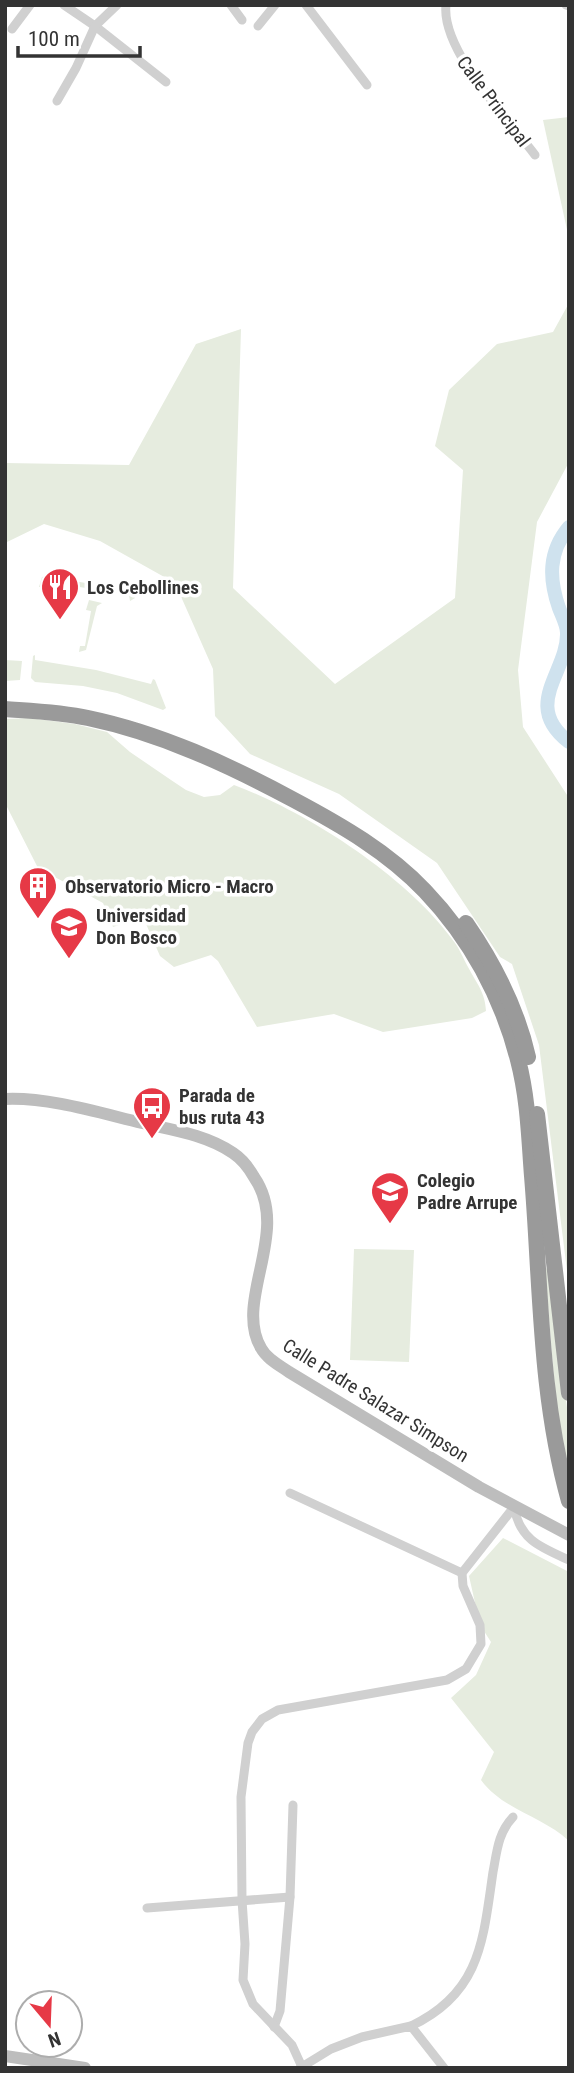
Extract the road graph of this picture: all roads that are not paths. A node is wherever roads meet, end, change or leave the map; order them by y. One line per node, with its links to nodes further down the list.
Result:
1 (30, 5): 11 (street)
2 (64, 5): 9 (street)
3 (117, 5): 9 (street)
4 (231, 5): 8 (street)
5 (275, 5): 10 (street)
6 (306, 5): 13 (street)
7 (446, 5): 15 (street, Calle Principal)
8 (242, 20)
9 (95, 26): 12 (street); 14 (street)
10 (258, 26)
11 (12, 29)
12 (166, 82)
13 (367, 85)
14 (57, 101)
15 (535, 155)
16 (5, 699): 19 (highway)
17 (5, 709): 21 (highway)
18 (5, 1099): 22 (main road, Calle Padre Salazar Simpson)
19 (569, 1393)
20 (290, 1493): 25 (street)
21 (569, 1501)
22 (514, 1507): 23 (main road, Calle Padre Salazar Simpson); 24 (street); 25 (street)
23 (569, 1535)
24 (569, 1560)
25 (462, 1573): 29 (street)
26 (293, 1805): 28 (street)
27 (513, 1817): 31 (street)
28 (290, 1897): 29 (street); 32 (street)
29 (242, 1900): 30 (street); 32 (street)
30 (147, 1908)
31 (411, 2026): 35 (street); 37 (street)
32 (274, 2027): 35 (street)
33 (5, 2056): 34 (main road)
34 (69, 2066): 36 (main road)
35 (301, 2067)
36 (85, 2068)
37 (444, 2068)

